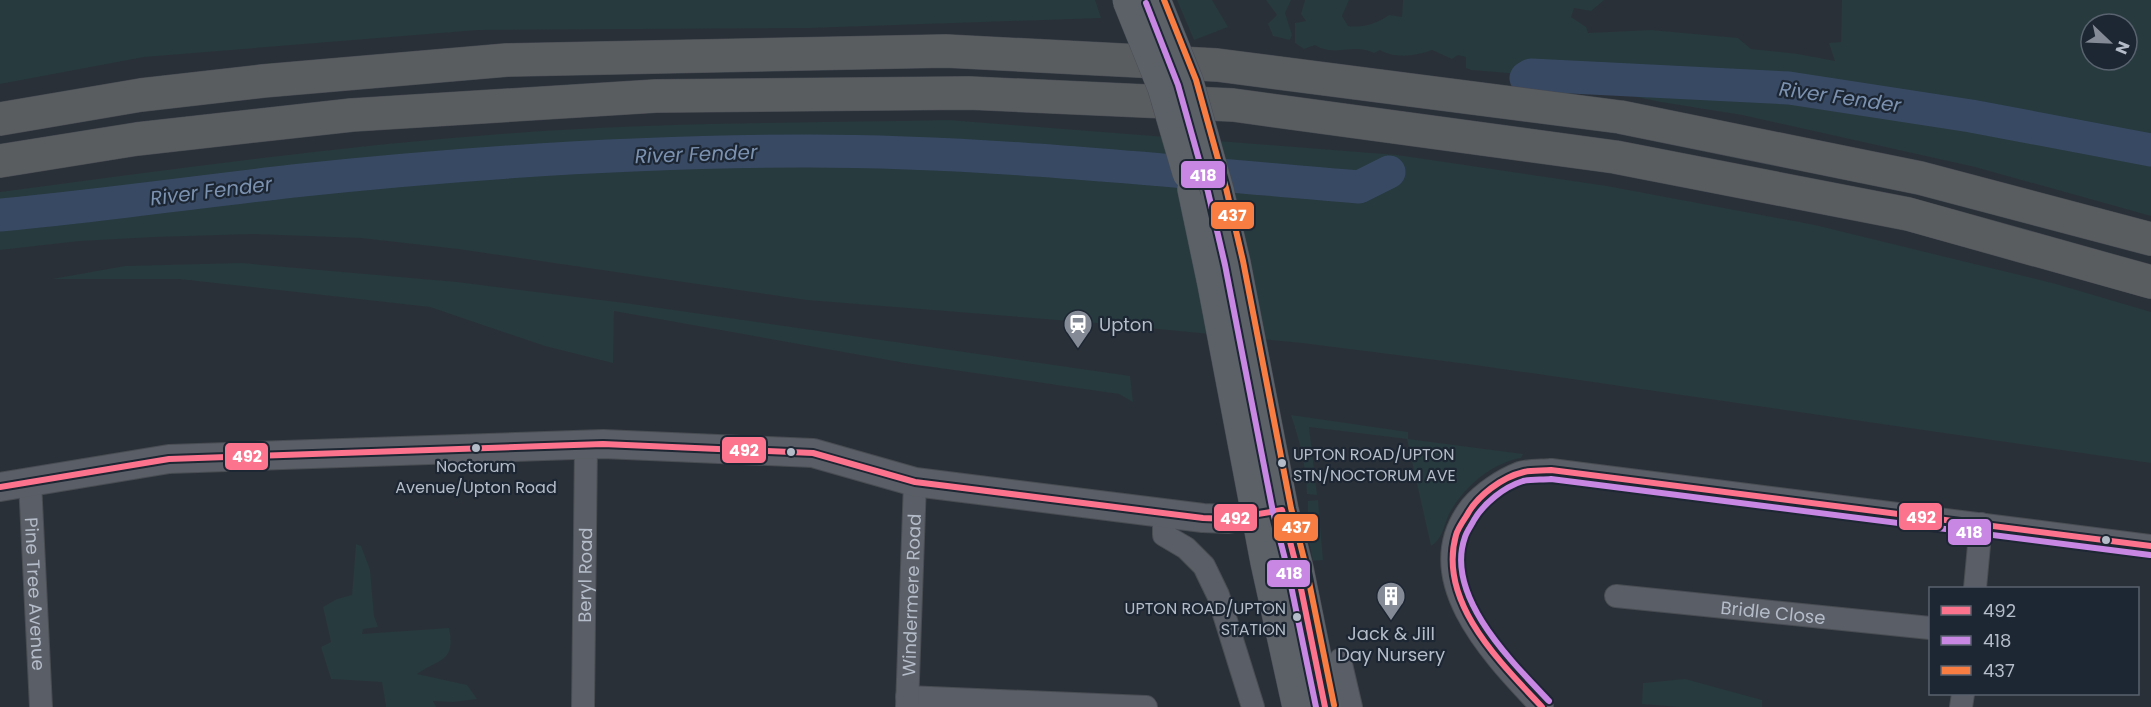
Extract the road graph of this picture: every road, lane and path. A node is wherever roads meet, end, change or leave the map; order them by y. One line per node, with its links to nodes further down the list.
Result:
1 (1129, 0): 5 (main road, bridge)
2 (1154, 0): 5 (main road, bridge)
3 (0, 119): 6 (highway)
4 (0, 161): 7 (highway)
5 (1205, 190): 13 (main road)
6 (2151, 239)
7 (2151, 282)
8 (585, 444): 9 (street); 10 (street); 22 (street, Beryl Road)
9 (30, 482): 11 (street); 21 (street, Pine Tree Avenue)
10 (915, 482): 12 (street); 20 (street, Windermere Road)
11 (0, 487)
12 (1164, 513): 13 (street); 24 (street)
13 (1270, 513): 19 (main road)
14 (1981, 524): 15 (street); 16 (street); 26 (street)
15 (2151, 546)
16 (1975, 587)
17 (1616, 596): 18 (street, Bridle Close)
18 (1929, 628)
19 (1321, 689): 25 (street)
20 (907, 702): 23 (street)
21 (41, 707)
22 (582, 707)
23 (1146, 707)
24 (1253, 707)
25 (1351, 707)
26 (1542, 707)

